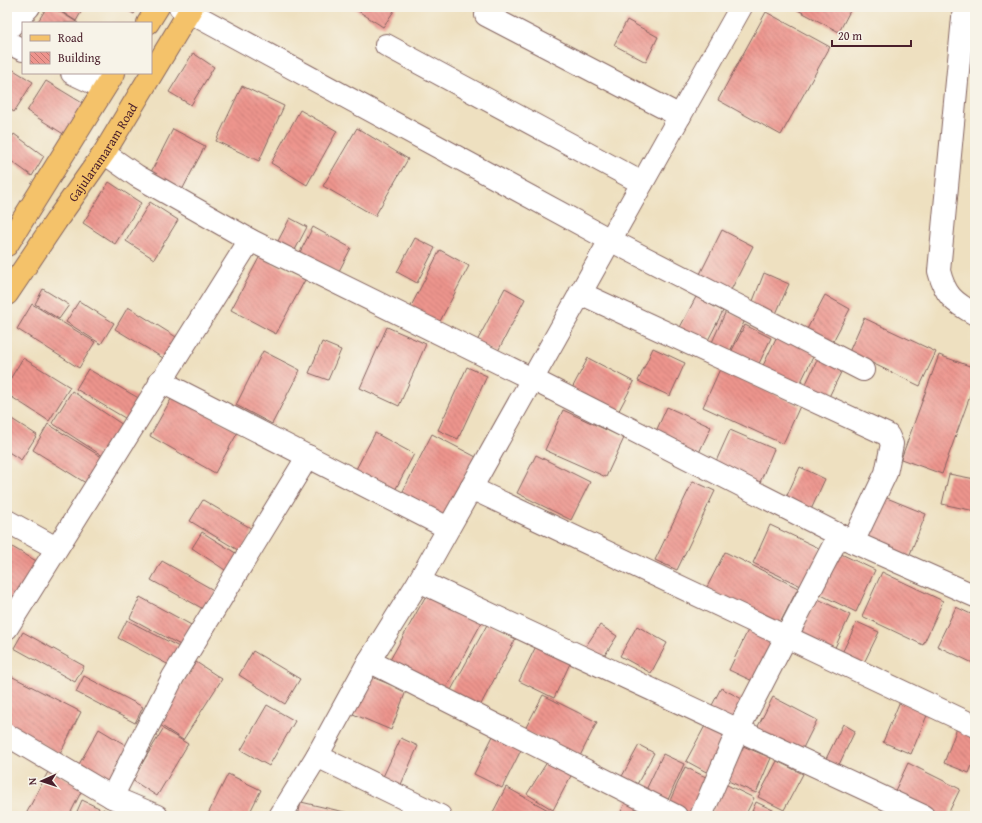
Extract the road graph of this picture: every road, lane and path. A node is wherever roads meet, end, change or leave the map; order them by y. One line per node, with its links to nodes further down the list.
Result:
1 (29, 7): 8 (street)
2 (158, 7): 7 (main road)
3 (492, 7): 16 (street)
4 (741, 7): 16 (street)
5 (187, 9): 12 (main road, Gajularamaram Road); 20 (street)
6 (967, 12): 24 (street)
7 (149, 22)
8 (7, 30)
9 (7, 42): 11 (street)
10 (386, 46): 18 (street)
11 (22, 50)
12 (152, 70)
13 (77, 74): 15 (street)
14 (150, 74): 17 (main road, Gajularamaram Road)
15 (109, 81): 21 (main road)
16 (680, 116): 18 (street)
17 (104, 153): 19 (street); 23 (main road, Gajularamaram Road)
18 (642, 183): 20 (street)
19 (250, 240): 26 (street); 27 (street)
20 (610, 240): 22 (street); 25 (street)
21 (7, 245)
22 (580, 293): 26 (street); 32 (street)
23 (7, 294)
24 (975, 314)
25 (863, 370)
26 (532, 379): 29 (street); 32 (street)
27 (160, 381): 28 (street); 33 (street)
28 (308, 456): 31 (street); 43 (street)
29 (471, 488): 31 (street); 37 (street)
30 (7, 521): 33 (street)
31 (448, 528): 34 (street)
32 (846, 539): 35 (street); 37 (street)
33 (56, 548): 36 (street)
34 (419, 581): 38 (street); 40 (street)
35 (975, 596)
36 (7, 628)
37 (787, 638): 39 (street); 40 (street)
38 (369, 661): 42 (street); 47 (street)
39 (975, 726)
40 (738, 730): 48 (street); 49 (street)
41 (7, 735): 43 (street)
42 (317, 756): 45 (street); 46 (street)
43 (112, 797): 44 (street)
44 (157, 816)
45 (280, 816)
46 (440, 816)
47 (676, 816)
48 (701, 816)
49 (922, 816)

